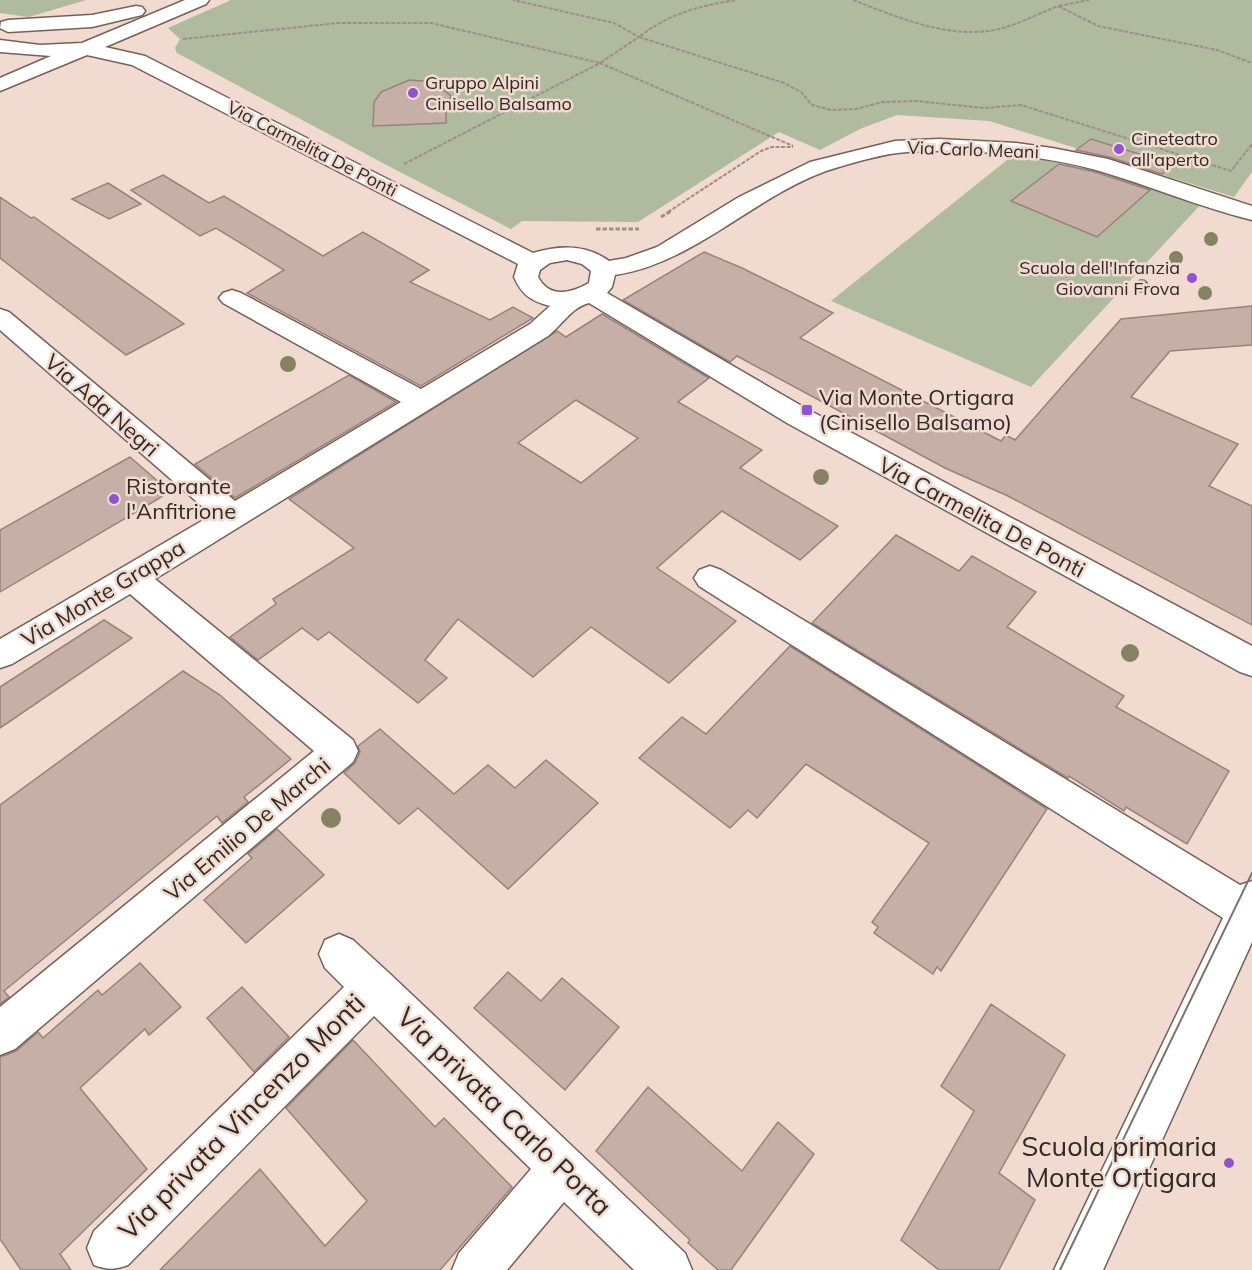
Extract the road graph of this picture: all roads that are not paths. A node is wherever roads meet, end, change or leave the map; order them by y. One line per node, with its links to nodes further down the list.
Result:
1 (198, 1): 2 (street); 4 (street)
2 (4, 25): 4 (street)
3 (0, 46): 4 (street)
4 (85, 49): 5 (street); 7 (street, Via Carmelita De Ponti)
5 (0, 85)
6 (1252, 213): 8 (street, Via Carlo Meani)
7 (534, 263): 8 (street); 8 (street)
8 (588, 288): 11 (street, Via Monte Grappa); 16 (street, Via Carmelita De Ponti)
9 (232, 298): 11 (street)
10 (0, 317): 12 (street, Via Ada Negri)
11 (423, 402): 12 (street, Via Monte Grappa)
12 (232, 515): 13 (street, Via Monte Grappa)
13 (132, 578): 15 (street, Via Monte Grappa); 20 (street, Via Emilio De Marchi)
14 (710, 578): 17 (street)
15 (0, 655)
16 (1252, 662)
17 (1249, 905): 25 (street)
18 (339, 954): 19 (street, Via privata Carlo Porta)
19 (374, 987): 21 (street, Via privata Carlo Porta); 22 (street, Via privata Vincenzo Monti)
20 (0, 1034)
21 (561, 1169): 23 (street); 24 (street, Via privata Carlo Porta)
22 (111, 1248)
23 (476, 1270)
24 (668, 1270)
25 (1078, 1270)

